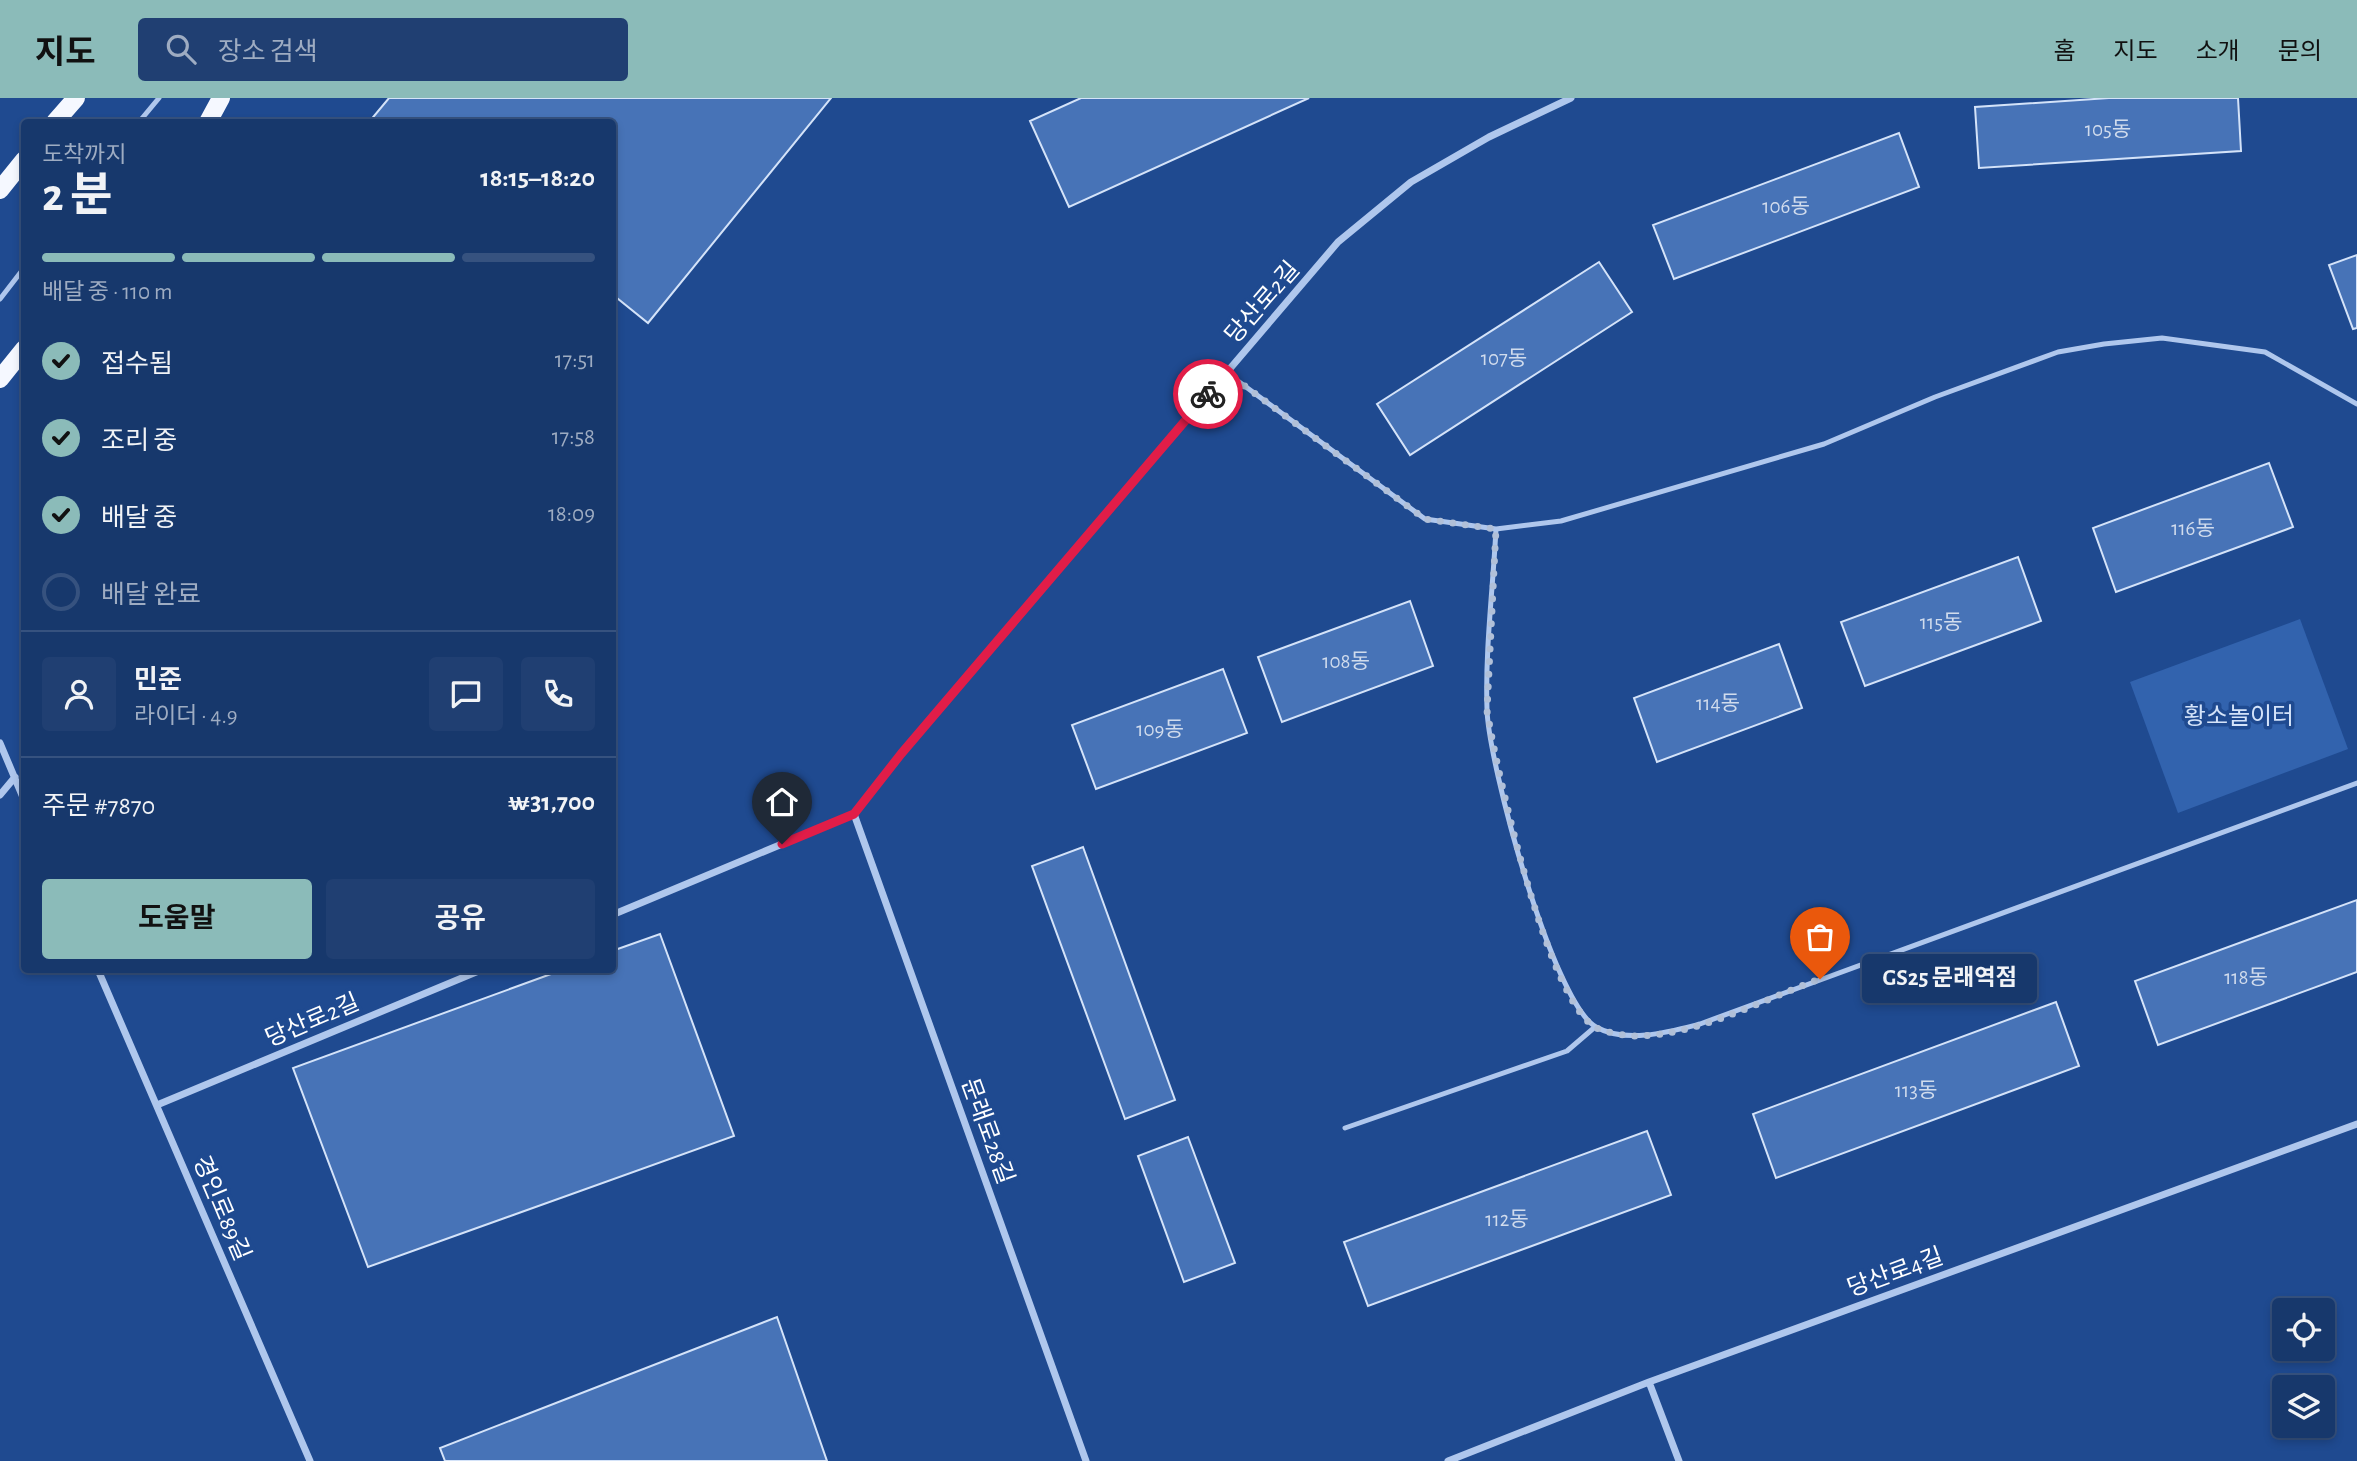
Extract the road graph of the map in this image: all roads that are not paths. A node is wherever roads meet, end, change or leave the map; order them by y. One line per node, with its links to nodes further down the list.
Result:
1 (76, 98): 5 (main road)
2 (159, 98): 6 (lane)
3 (221, 98): 7 (main road)
4 (1571, 98): 13 (street, 당산로2길)
5 (58, 119)
6 (142, 119)
7 (210, 119)
8 (21, 164): 9 (main road)
9 (0, 190)
10 (21, 272): 11 (lane)
11 (0, 299)
12 (21, 353): 14 (main road)
13 (1227, 373): 16 (lane); 22 (street, 당산로2길)
14 (0, 379)
15 (2357, 404): 16 (lane)
16 (1496, 529): 26 (lane)
17 (0, 743): 18 (street)
18 (15, 777): 20 (street); 21 (street)
19 (2357, 783): 26 (lane)
20 (21, 792)
21 (0, 795)
22 (854, 814): 23 (street, 당산로2길); 32 (street, 문래로28길)
23 (616, 913)
24 (99, 973): 27 (street, 경인로89길)
25 (474, 973): 27 (street, 당산로2길)
26 (1595, 1027): 29 (lane)
27 (157, 1105): 31 (street, 경인로89길)
28 (2357, 1124): 30 (street, 당산로4길)
29 (1345, 1128)
30 (1649, 1382): 33 (street, 당산로4길); 34 (street)
31 (310, 1461)
32 (1086, 1461)
33 (1448, 1461)
34 (1679, 1461)

